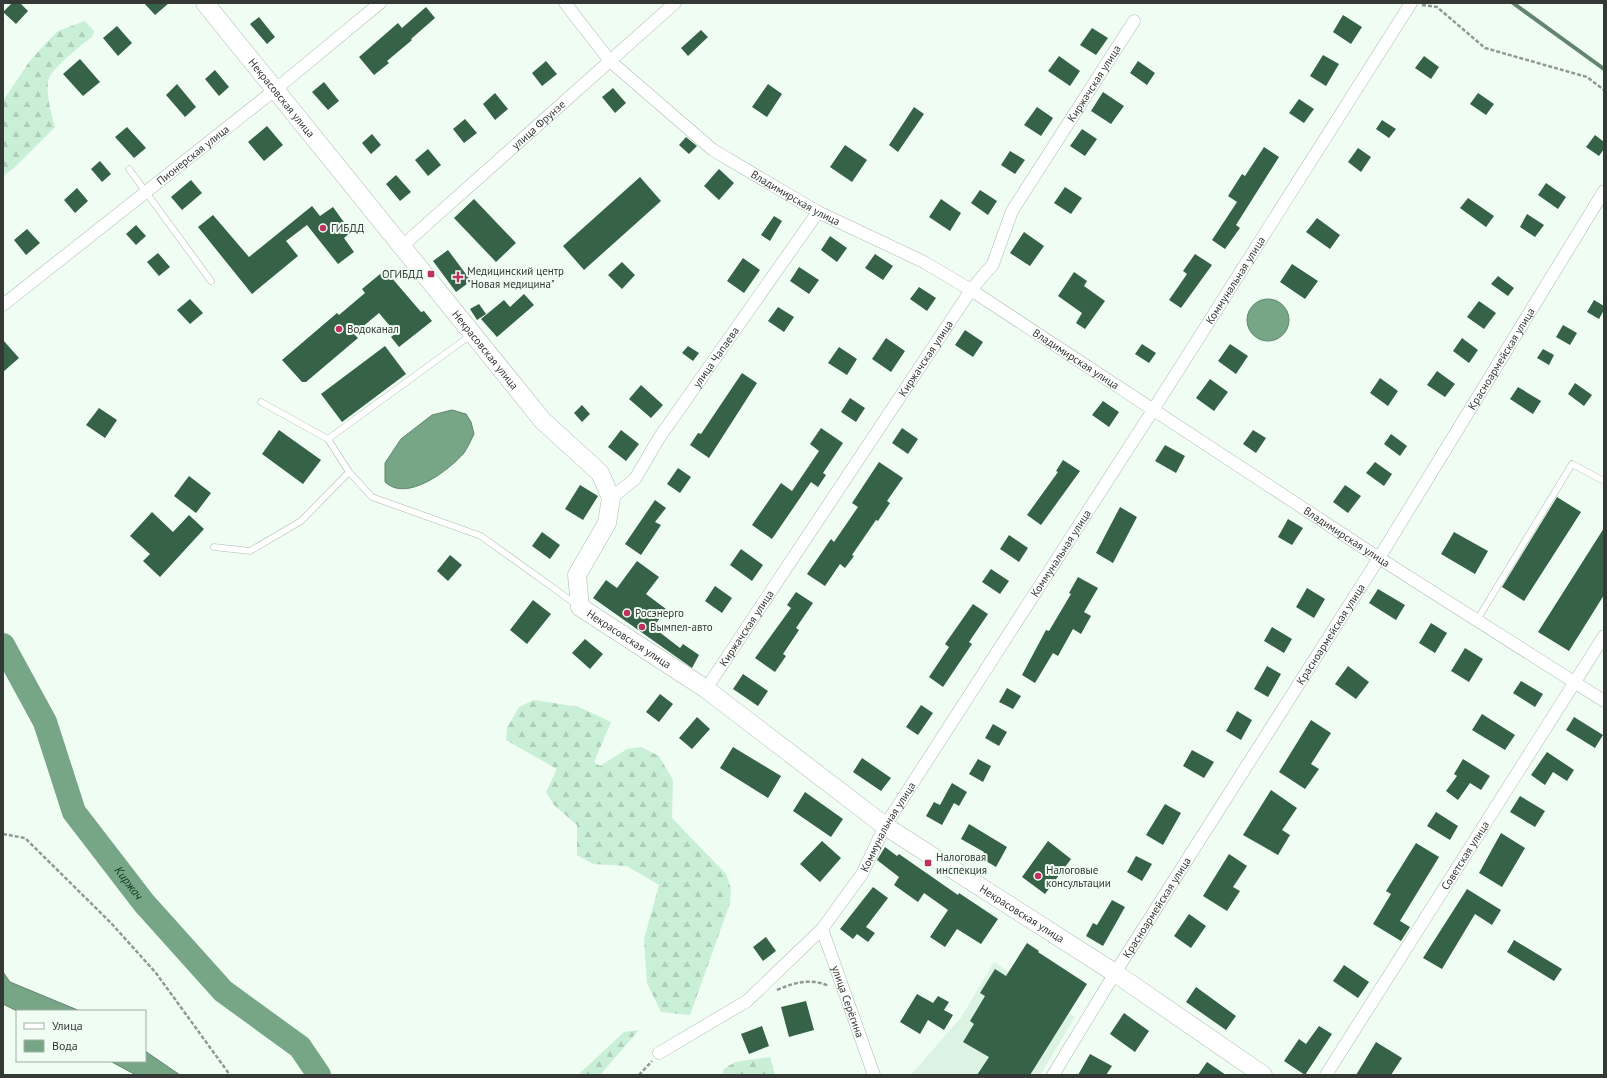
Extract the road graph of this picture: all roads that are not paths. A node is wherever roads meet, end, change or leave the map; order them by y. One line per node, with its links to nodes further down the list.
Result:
1 (205, 3): 8 (street, Некрасовская улица)
2 (380, 3): 8 (street, Пионерская улица)
3 (565, 3): 7 (street, Владимирская улица)
4 (675, 3): 7 (street, улица Фрунзе)
5 (1416, 4): 19 (street, Коммунальная улица)
6 (1134, 21): 15 (street, Киржачская улица)
7 (610, 61): 12 (street, Владимирская улица); 13 (street, улица Фрунзе)
8 (276, 89): 11 (street, Пионерская улица); 13 (street, Некрасовская улица)
9 (129, 169): 11 (lane)
10 (1604, 191): 25 (street, Красноармейская улица)
11 (146, 192): 14 (lane); 16 (street, Пионерская улица)
12 (818, 212): 15 (street, Владимирская улица); 23 (street, улица Чапаева)
13 (401, 247): 17 (street, Некрасовская улица)
14 (211, 281)
15 (971, 290): 19 (street, Владимирская улица); 30 (street, Киржачская улица)
16 (3, 305)
17 (473, 333): 20 (lane); 23 (street, Некрасовская улица)
18 (261, 402): 20 (lane)
19 (1153, 410): 25 (street, Владимирская улица); 32 (street, Коммунальная улица)
20 (328, 439): 21 (lane)
21 (349, 472): 24 (lane); 26 (lane)
22 (1604, 481): 27 (lane)
23 (611, 498): 26 (street, Некрасовская улица)
24 (214, 547)
25 (1379, 558): 27 (street, Владимирская улица); 34 (street, Красноармейская улица)
26 (580, 607): 30 (street, Некрасовская улица)
27 (1477, 620): 29 (street, Владимирская улица)
28 (1604, 636): 29 (street, Советская улица)
29 (1574, 682): 31 (street, Владимирская улица); 39 (street, Советская улица)
30 (706, 689): 32 (street, Некрасовская улица)
31 (1604, 701)
32 (885, 826): 33 (street, Коммунальная улица); 34 (street, Некрасовская улица)
33 (822, 929): 35 (street, Коммунальная улица); 36 (street, улица Серёгина)
34 (1115, 973): 37 (street, Красноармейская улица); 38 (street, Некрасовская улица)
35 (659, 1053)
36 (874, 1075)
37 (1053, 1075)
38 (1263, 1075)
39 (1326, 1075)

